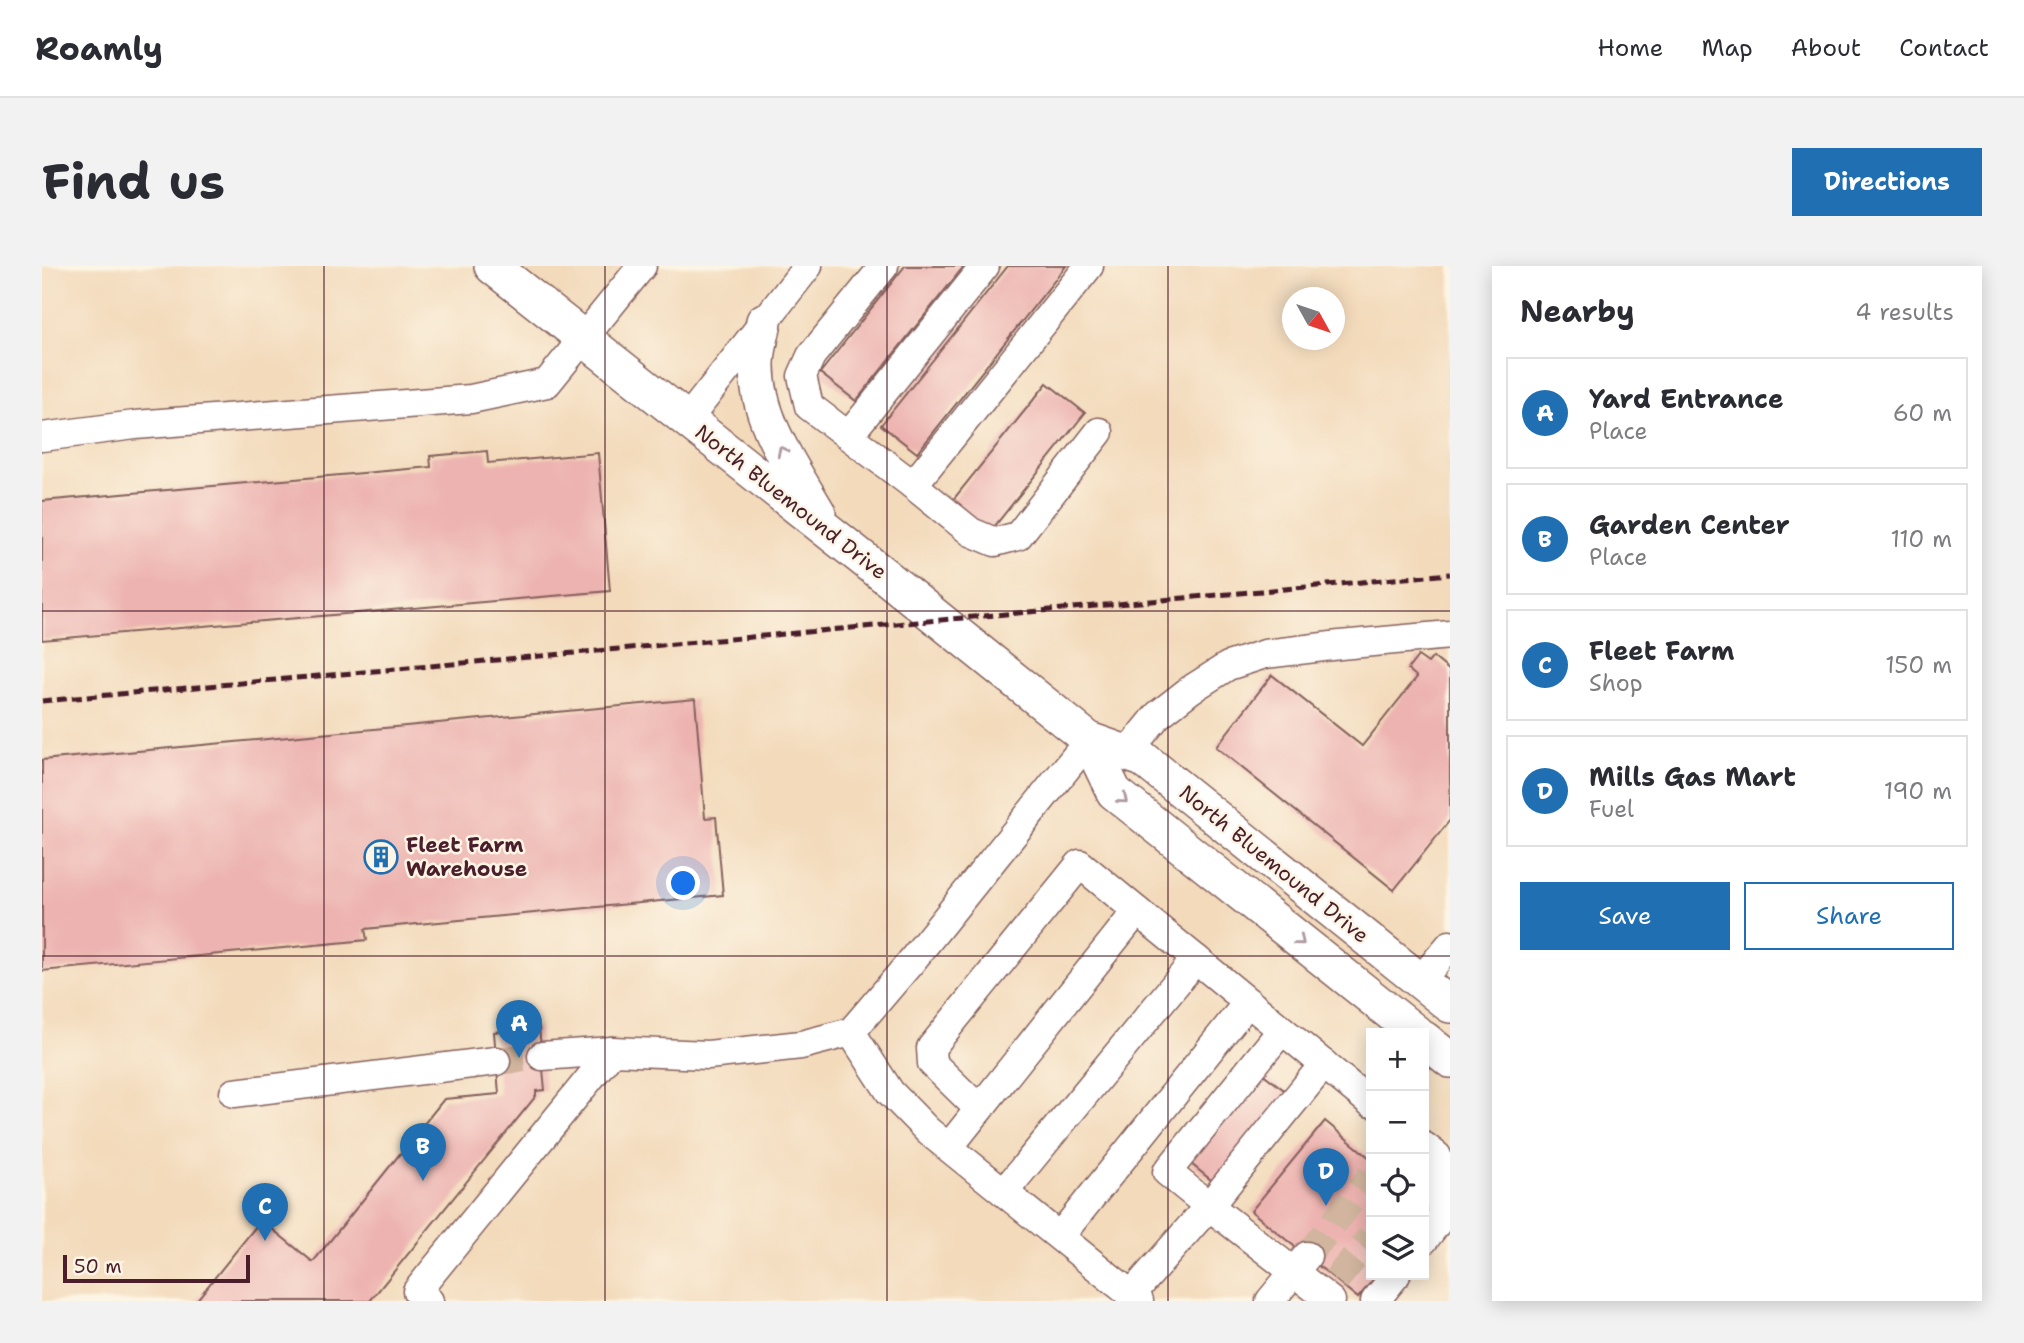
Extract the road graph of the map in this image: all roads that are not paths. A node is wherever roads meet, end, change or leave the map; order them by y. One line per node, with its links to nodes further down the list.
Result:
1 (492, 266): 8 (main road, North Bluemound Drive)
2 (642, 266): 8 (street)
3 (808, 266): 7 (street)
4 (884, 266): 11 (street)
5 (985, 266): 11 (street)
6 (1089, 266): 13 (street)
7 (764, 321): 9 (street); 14 (main road, one-way to 7)
8 (583, 338): 9 (main road, North Bluemound Drive); 12 (street)
9 (687, 420): 14 (main road, North Bluemound Drive)
10 (1099, 432): 13 (street)
11 (849, 435): 13 (street)
12 (42, 437)
13 (913, 485)
14 (829, 531): 16 (main road, North Bluemound Drive)
15 (1450, 635): 17 (street)
16 (1089, 740): 17 (main road, North Bluemound Drive); 24 (main road, North Bluemound Drive, one-way to 24); 26 (street)
17 (1127, 753): 21 (main road, North Bluemound Drive)
18 (1137, 911): 20 (street); 35 (street); 35 (street)
19 (1450, 945): 21 (street)
20 (1196, 959): 22 (street); 38 (street)
21 (1420, 981): 23 (main road, North Bluemound Drive)
22 (1248, 1002): 25 (street); 41 (street)
23 (1450, 1005)
24 (1410, 1028)
25 (1282, 1030): 32 (street); 39 (street)
26 (851, 1032): 28 (street); 36 (street)
27 (1429, 1044): 30 (main road)
28 (612, 1051): 29 (street); 46 (street)
29 (542, 1056)
30 (1450, 1060)
31 (496, 1061): 33 (street)
32 (1324, 1064): 34 (street); 39 (street)
33 (234, 1093)
34 (1366, 1098)
35 (979, 1109): 36 (street)
36 (949, 1147): 38 (street)
37 (1429, 1162): 40 (street)
38 (1004, 1192): 41 (street)
39 (1209, 1206): 42 (street); 45 (street)
40 (1429, 1233)
41 (1060, 1236): 45 (street)
42 (1300, 1264): 44 (street); 47 (street)
43 (1392, 1280): 48 (street)
44 (1330, 1292)
45 (1135, 1298)
46 (429, 1301)
47 (1270, 1301)
48 (1375, 1301)

